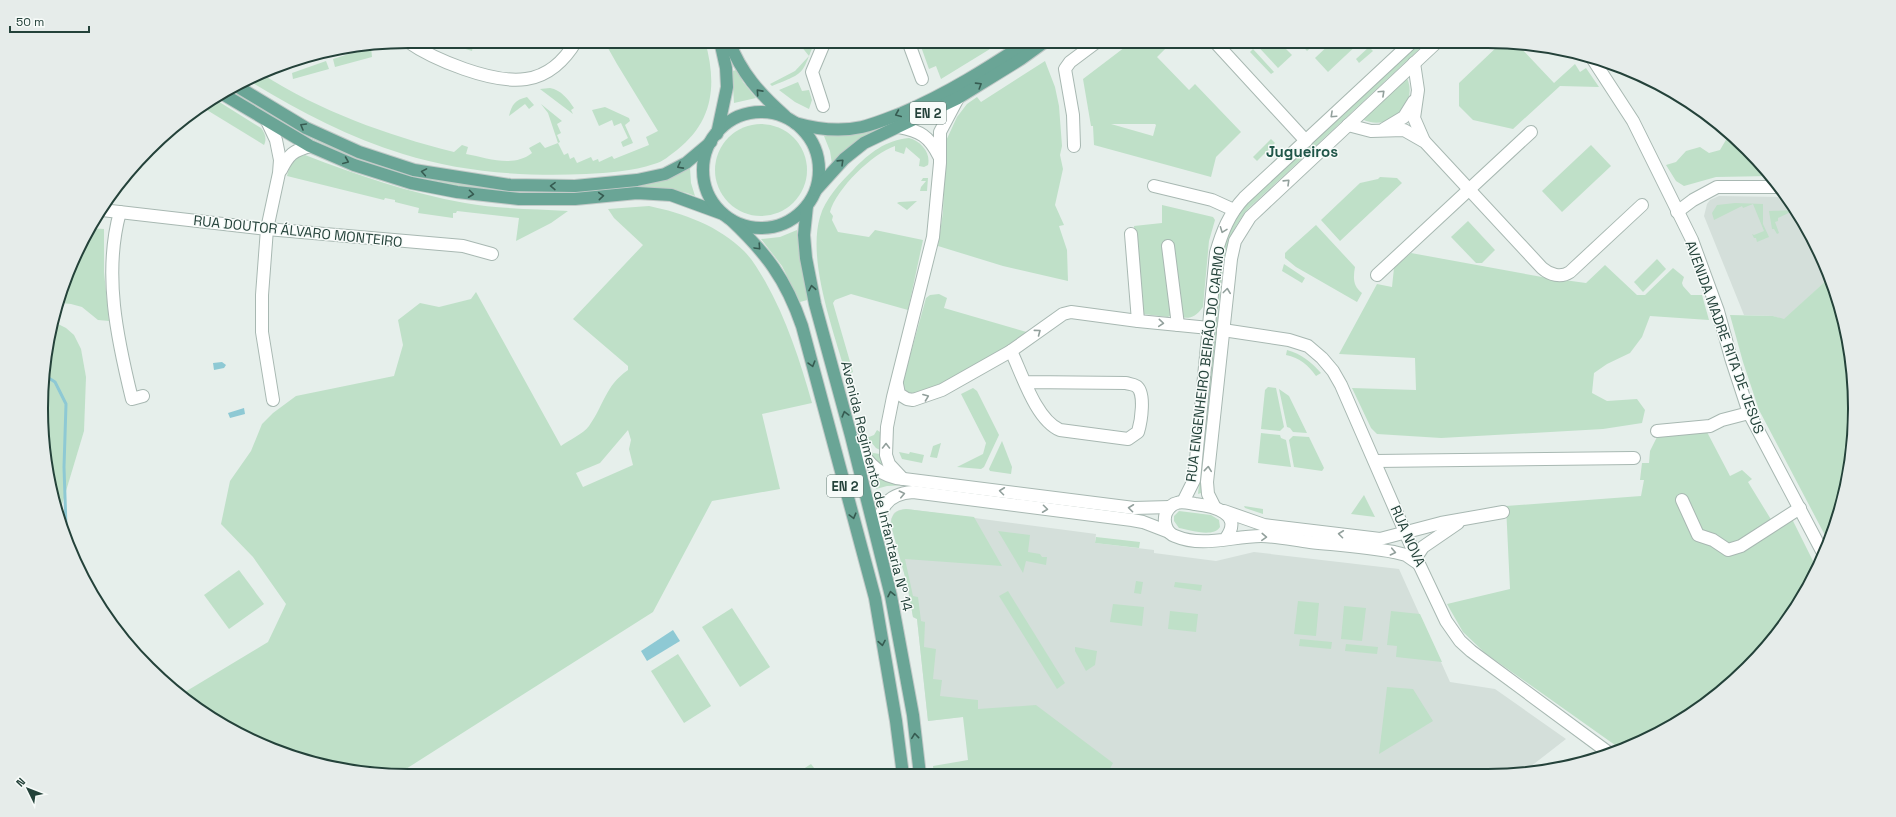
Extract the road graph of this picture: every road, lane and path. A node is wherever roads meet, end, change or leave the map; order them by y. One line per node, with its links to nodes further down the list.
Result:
1 (418, 48): 2 (street)
2 (572, 48)
3 (722, 48): 27 (main road)
4 (732, 48): 22 (main road, one-way to 4)
5 (822, 48): 20 (street)
6 (911, 48): 15 (street)
7 (1018, 48): 22 (main road, EN 2, one-way to 22)
8 (1036, 48): 19 (main road, EN 2, one-way to 8)
9 (1089, 48): 31 (street)
10 (1220, 48): 28 (street)
11 (1406, 48): 28 (street, RUA ENGENHEIRO BEIRÃO DO CARMO, one-way to 28)
12 (1430, 48): 13 (street, RUA ENGENHEIRO BEIRÃO DO CARMO)
13 (1414, 63): 17 (street); 23 (street, RUA ENGENHEIRO BEIRÃO DO CARMO, one-way to 13)
14 (1597, 65): 43 (street, AVENIDA MADRE RITA DE JESUS)
15 (922, 79)
16 (241, 89): 27 (main road, one-way to 16)
17 (1418, 90): 25 (street); 29 (street)
18 (227, 97): 21 (main road)
19 (958, 98): 24 (main road, EN 2); 32 (street)
20 (824, 106)
21 (267, 121): 30 (main road); 33 (street)
22 (791, 121): 27 (main road, EN 2); 37 (main road, EN 2)
23 (1348, 125): 25 (street); 53 (street, RUA ENGENHEIRO BEIRÃO DO CARMO, one-way to 23)
24 (899, 127): 32 (street); 37 (main road, EN 2, one-way to 24)
25 (1371, 131): 29 (street)
26 (1530, 132): 36 (street)
27 (714, 138): 44 (main road, EN 2)
28 (1306, 141): 40 (street, RUA ENGENHEIRO BEIRÃO DO CARMO)
29 (1425, 142): 36 (street)
30 (310, 146): 33 (street); 44 (main road, one-way to 44)
31 (1074, 146)
32 (940, 158): 56 (street)
33 (279, 172): 45 (street)
34 (1154, 186): 40 (street)
35 (1772, 186): 43 (street)
36 (1469, 190): 38 (street); 49 (street)
37 (815, 191): 39 (main road, EN 2)
38 (1642, 205)
39 (807, 206): 44 (main road, EN 2); 61 (main road, Avenida Regimento de Infantaria Nº 14 / EN 2, one-way to 39)
40 (1234, 210): 52 (street, RUA ENGENHEIRO BEIRÃO DO CARMO, one-way to 52)
41 (107, 211): 42 (street, RUA DOUTOR ÁLVARO MONTEIRO)
42 (120, 212): 45 (street, RUA DOUTOR ÁLVARO MONTEIRO); 57 (street)
43 (1677, 212): 59 (street, AVENIDA MADRE RITA DE JESUS)
44 (727, 217): 79 (main road, EN 2, one-way to 79)
45 (267, 229): 48 (street, RUA DOUTOR ÁLVARO MONTEIRO); 58 (street)
46 (1131, 234): 50 (street)
47 (1168, 246): 51 (street)
48 (492, 254)
49 (1377, 275)
50 (1138, 321): 51 (street, one-way to 51); 54 (street, one-way to 50)
51 (1178, 325): 52 (street)
52 (1209, 328): 66 (street, RUA ENGENHEIRO BEIRÃO DO CARMO)
53 (1223, 330): 63 (street, RUA NOVA); 69 (street, RUA ENGENHEIRO BEIRÃO DO CARMO, one-way to 53)
54 (1011, 352): 55 (street); 56 (street, one-way to 54)
55 (1025, 382): 55 (street)
56 (897, 384): 64 (street, one-way to 56)
57 (143, 396)
58 (273, 400)
59 (1749, 413): 60 (street); 68 (street, AVENIDA MADRE RITA DE JESUS)
60 (1657, 431)
61 (851, 436): 64 (street); 74 (main road, Avenida Regimento de Infantaria Nº 14 / EN 2)
62 (1634, 458): 63 (street)
63 (1375, 461): 73 (street, RUA NOVA)
64 (903, 479): 67 (street, one-way to 64)
65 (1682, 500): 68 (street)
66 (1183, 502): 67 (street); 69 (street)
67 (1170, 506): 72 (street)
68 (1800, 508): 76 (street, AVENIDA MADRE RITA DE JESUS)
69 (1219, 509): 73 (street, one-way to 69); 75 (street, RUA ENGENHEIRO BEIRÃO DO CARMO)
70 (1503, 512): 71 (street)
71 (1464, 519): 73 (street); 77 (street)
72 (1169, 532): 74 (street, one-way to 72); 75 (street)
73 (1406, 533): 77 (street, RUA NOVA)
74 (877, 535): 80 (main road, Avenida Regimento de Infantaria Nº 14 / EN 2, one-way to 74)
75 (1226, 538): 77 (street, one-way to 77)
76 (1820, 549)
77 (1418, 560): 78 (street, RUA NOVA)
78 (1604, 750)
79 (902, 769)
80 (919, 769)

